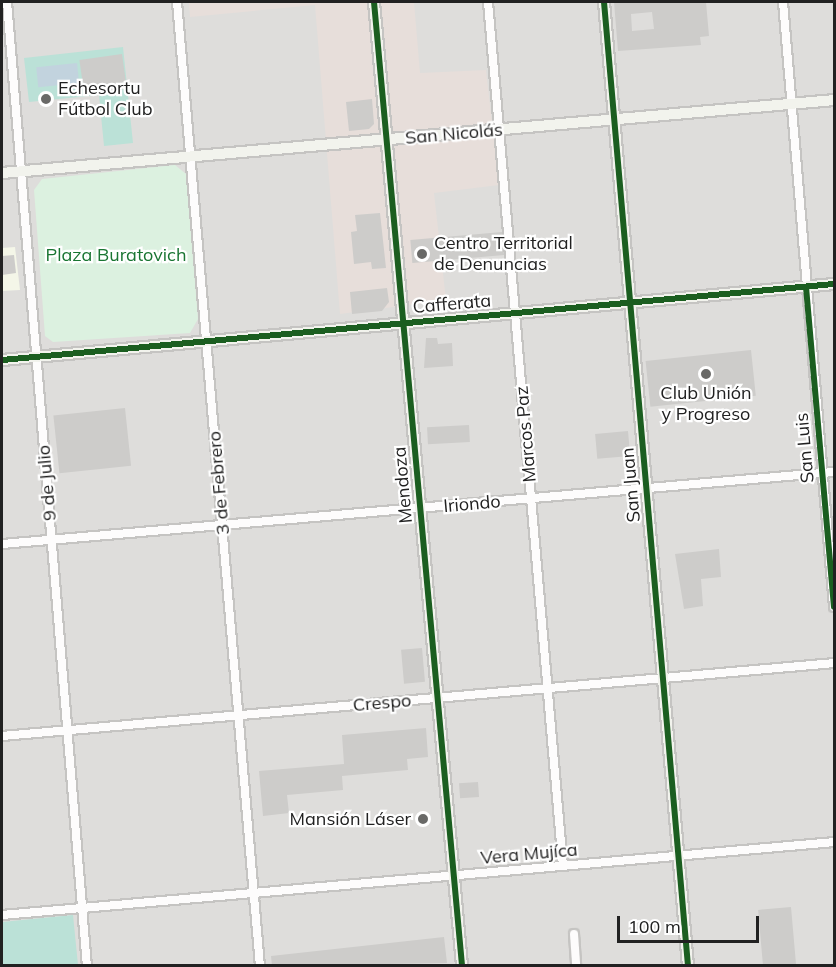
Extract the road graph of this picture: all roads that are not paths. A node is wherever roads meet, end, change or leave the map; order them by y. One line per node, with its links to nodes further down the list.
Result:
1 (7, 2): 13 (street, 9 de Julio)
2 (177, 2): 12 (street, 3 de Febrero)
3 (374, 2): 11 (main road, Mendoza)
4 (488, 2): 10 (street, Marcos Paz)
5 (604, 2): 9 (main road, San Juan)
6 (783, 2): 8 (street, San Luis)
7 (834, 100): 8 (main road, San Nicolás)
8 (792, 104): 9 (main road, San Nicolás); 16 (street, San Luis)
9 (614, 119): 10 (main road, San Nicolás); 17 (main road, San Juan)
10 (500, 130): 11 (main road, San Nicolás); 18 (street, Marcos Paz)
11 (386, 140): 12 (main road, San Nicolás); 19 (main road, Mendoza)
12 (191, 157): 13 (main road, San Nicolás); 20 (street, 3 de Febrero)
13 (21, 171): 14 (main road, San Nicolás); 21 (street, 9 de Julio)
14 (2, 173)
15 (834, 285): 16 (main road, Cafferata)
16 (806, 287): 17 (main road, Cafferata); 24 (street, San Luis)
17 (630, 303): 18 (main road, Cafferata); 25 (main road, San Juan)
18 (516, 314): 19 (main road, Cafferata); 26 (street, Marcos Paz)
19 (403, 324): 20 (main road, Cafferata); 27 (main road, Mendoza)
20 (208, 342): 21 (main road, Cafferata); 28 (street, 3 de Febrero)
21 (37, 357): 22 (main road, Cafferata); 29 (street, 9 de Julio)
22 (2, 360)
23 (834, 472): 24 (street, Iriondo)
24 (822, 473): 25 (street, Iriondo); 31 (street, San Luis)
25 (647, 488): 26 (street, Iriondo); 33 (main road, San Juan)
26 (532, 499): 27 (street, Iriondo); 34 (street, Marcos Paz)
27 (420, 508): 28 (street, Iriondo); 35 (main road, Mendoza)
28 (223, 525): 29 (street, Iriondo); 36 (street, 3 de Febrero)
29 (52, 540): 30 (street, Iriondo); 37 (street, 9 de Julio)
30 (2, 544)
31 (834, 606)
32 (834, 663): 33 (street, Crespo)
33 (664, 678): 34 (street, Crespo); 40 (main road, San Juan)
34 (549, 688): 35 (street, Crespo); 41 (street, Marcos Paz)
35 (438, 698): 36 (street, Crespo); 42 (main road, Mendoza)
36 (239, 715): 37 (street, Crespo); 43 (street, 3 de Febrero)
37 (68, 730): 38 (street, Crespo); 44 (street, 9 de Julio)
38 (2, 736)
39 (834, 842): 40 (street, Vera Mujíca)
40 (679, 856): 41 (street, Vera Mujíca); 51 (main road, San Juan)
41 (563, 866): 42 (street, Vera Mujíca)
42 (454, 875): 43 (street, Vera Mujíca); 49 (main road, Mendoza)
43 (254, 893): 44 (street, Vera Mujíca); 48 (street, 3 de Febrero)
44 (82, 908): 45 (street, Vera Mujíca); 47 (street, 9 de Julio)
45 (2, 915)
46 (573, 934): 50 (street)
47 (87, 966)
48 (260, 966)
49 (462, 966)
50 (576, 966)
51 (688, 966)

